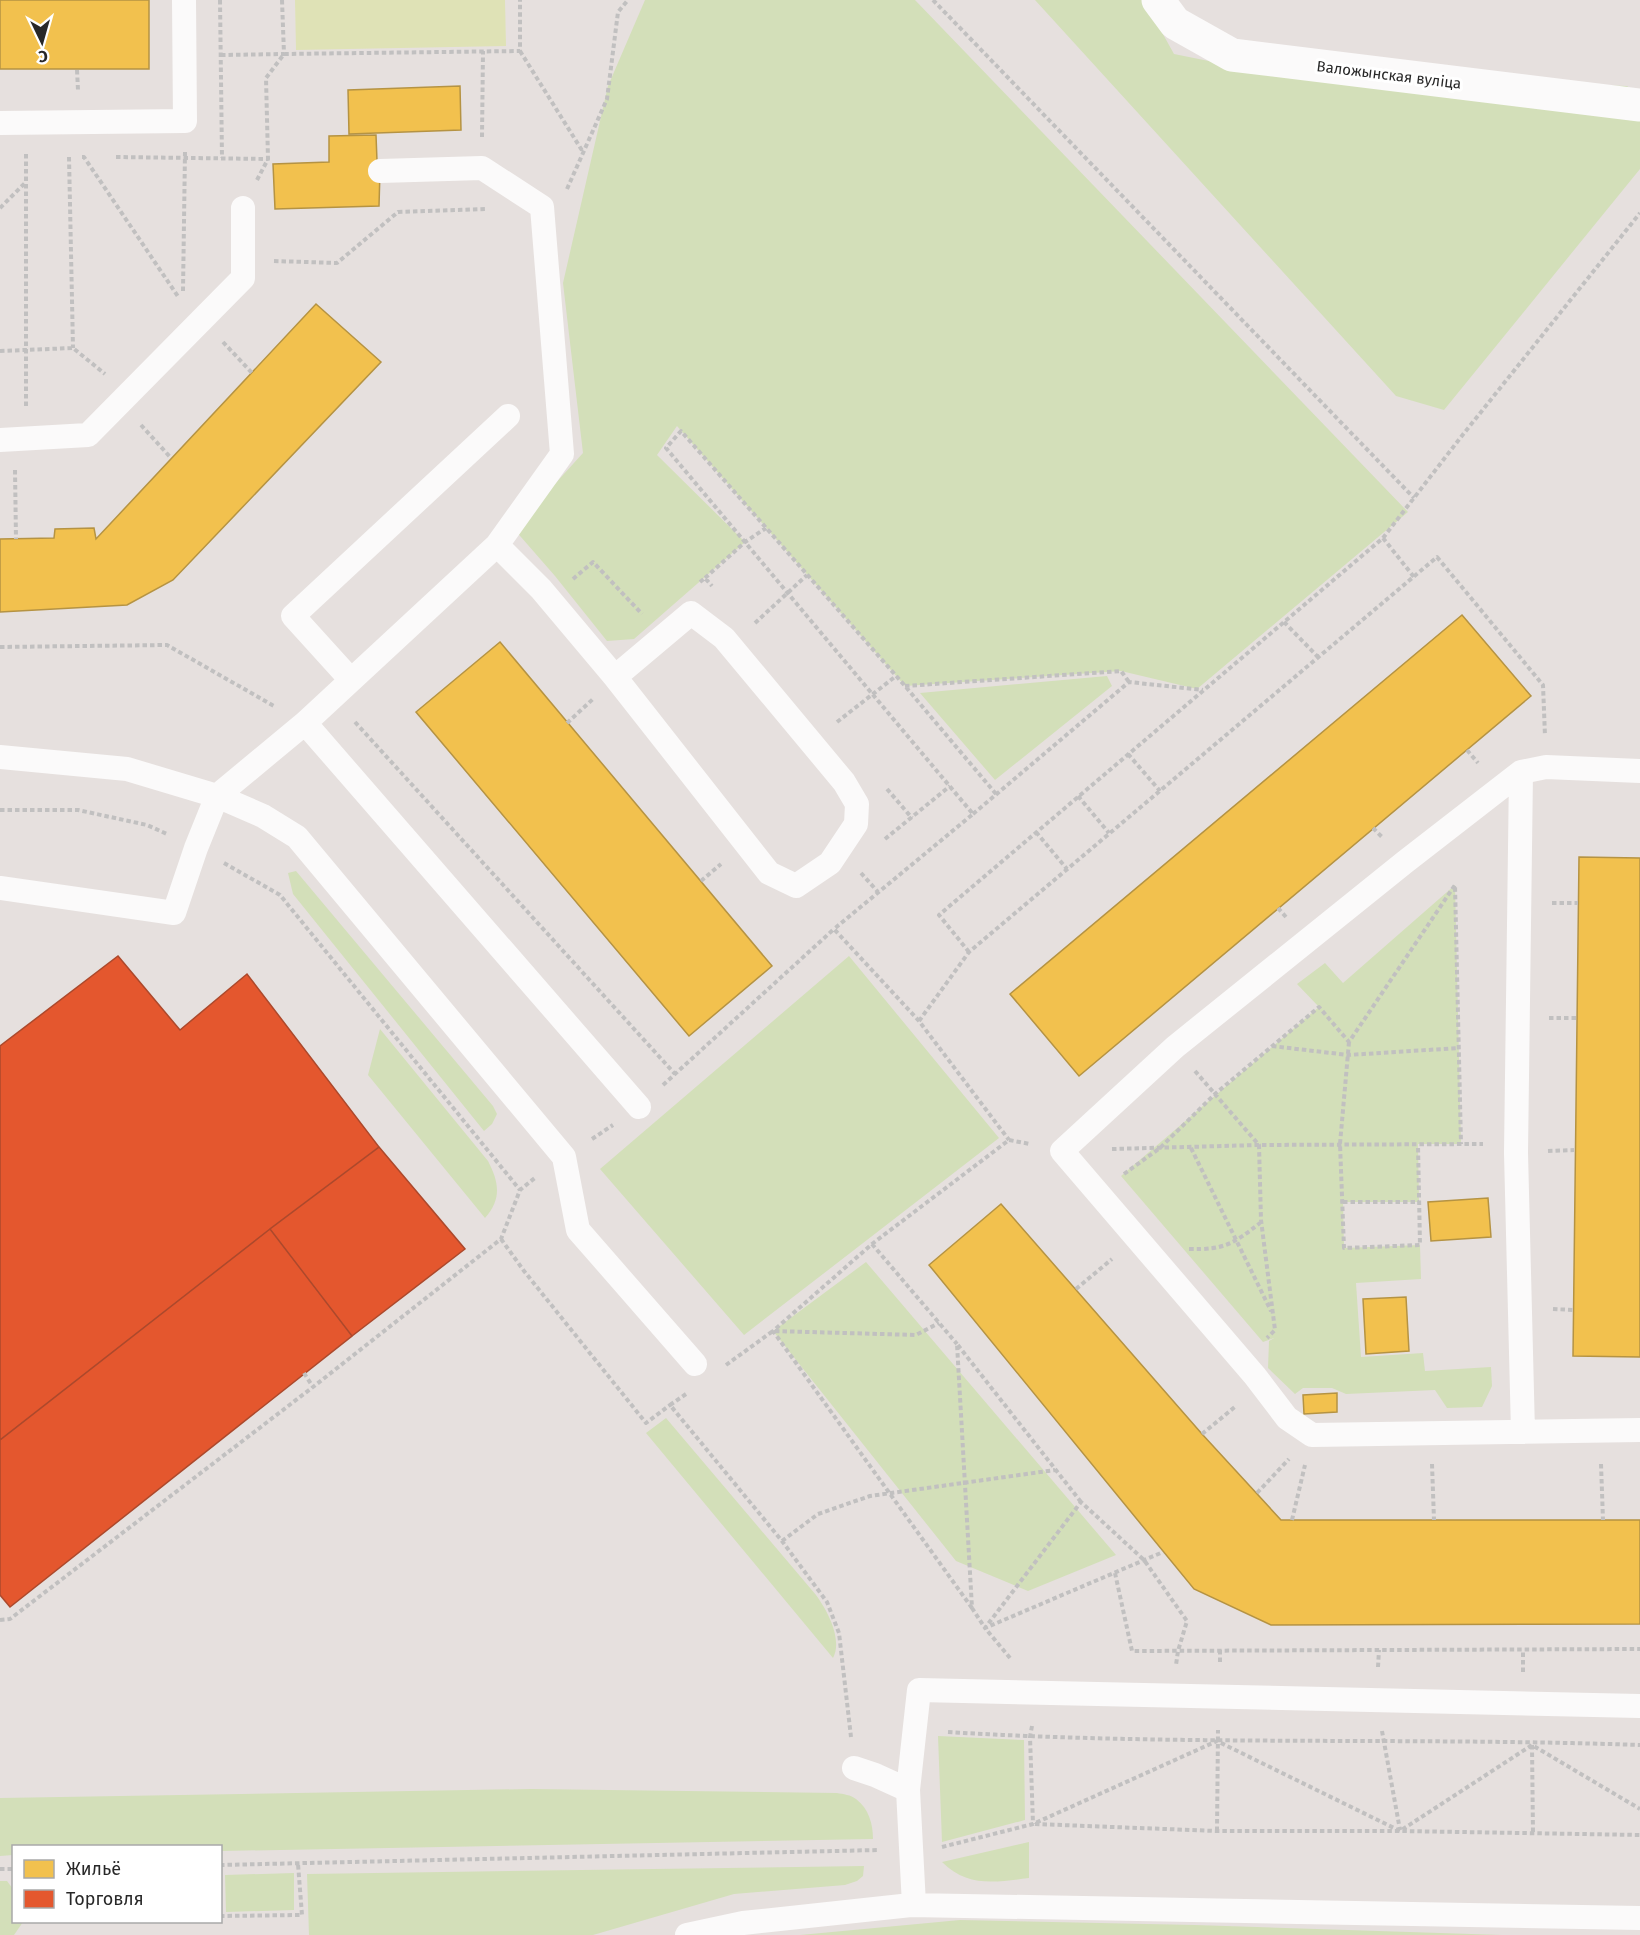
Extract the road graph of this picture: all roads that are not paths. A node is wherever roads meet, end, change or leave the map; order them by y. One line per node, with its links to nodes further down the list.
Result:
1 (184, 0): 4 (lane)
2 (1158, 0): 3 (street, Валожынская вуліца)
3 (1640, 105)
4 (0, 123)
5 (380, 171): 9 (lane)
6 (243, 208): 8 (lane)
7 (508, 416): 11 (lane)
8 (14, 439)
9 (497, 545): 10 (lane); 11 (lane)
10 (615, 677): 10 (lane)
11 (351, 680): 12 (lane)
12 (305, 723): 16 (lane); 18 (lane)
13 (0, 757): 16 (lane)
14 (1640, 771): 15 (lane)
15 (1521, 772): 21 (lane); 21 (lane)
16 (217, 796): 17 (lane); 19 (lane)
17 (0, 888)
18 (639, 1107)
19 (706, 1368)
20 (1640, 1430): 21 (lane)
21 (1523, 1432)
22 (1640, 1706): 24 (lane)
23 (854, 1768): 24 (lane)
24 (908, 1790): 25 (lane)
25 (915, 1905): 26 (lane); 27 (lane)
26 (1640, 1918)
27 (687, 1935)

